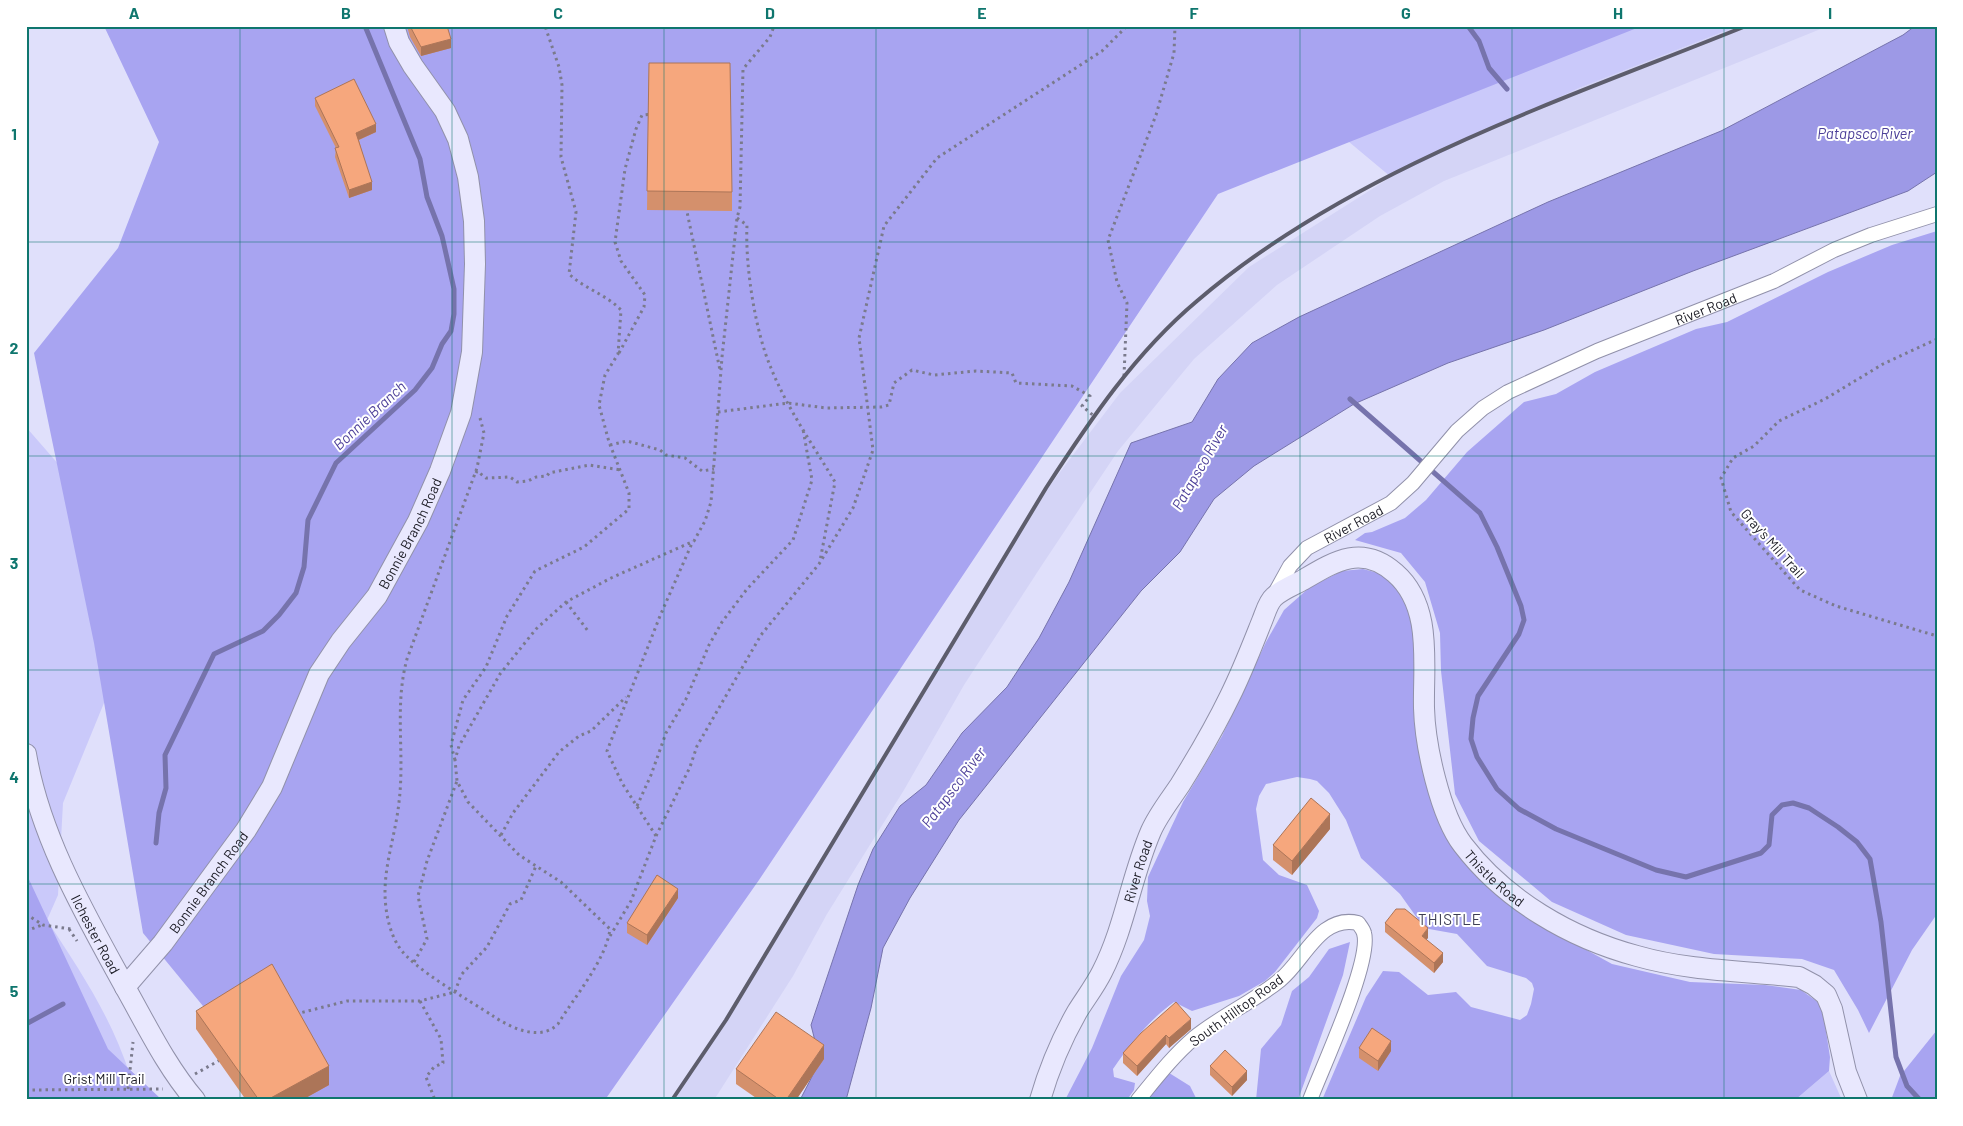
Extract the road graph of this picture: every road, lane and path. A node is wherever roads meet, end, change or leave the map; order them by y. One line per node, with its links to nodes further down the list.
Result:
1 (394, 26): 46 (street, Bonnie Branch Road)
2 (546, 26): 11 (path)
3 (774, 26): 9 (path)
4 (1127, 26): 15 (path)
5 (1175, 26): 13 (path)
6 (657, 114): 11 (path)
7 (686, 202): 12 (path)
8 (1937, 214): 26 (street, River Road)
9 (737, 218): 12 (path); 14 (path)
10 (1937, 339): 29 (path, Gray's Mill Trail)
11 (618, 354): 20 (path)
12 (721, 375): 16 (path)
13 (1124, 376)
14 (788, 403): 15 (path); 16 (path); 19 (path)
15 (868, 409): 18 (path); 25 (path)
16 (718, 412): 21 (path)
17 (479, 415): 23 (path)
18 (1094, 416)
19 (803, 428): 25 (path); 34 (path)
20 (610, 445): 21 (path); 22 (path)
21 (714, 469): 24 (path)
22 (620, 470): 23 (path); 32 (path)
23 (474, 476): 45 (path)
24 (694, 541): 27 (path); 30 (path)
25 (819, 564): 36 (path)
26 (1272, 598): 57 (street, River Road); 60 (street, Thistle Road)
27 (566, 602): 28 (path); 32 (path)
28 (588, 631)
29 (1937, 636)
30 (628, 696): 34 (path); 35 (path)
31 (26, 754): 42 (street, Ilchester Road)
32 (455, 760): 33 (path)
33 (458, 781): 35 (path); 45 (path)
34 (637, 806): 36 (path)
35 (501, 835): 37 (path)
36 (656, 836): 43 (path)
37 (536, 866): 43 (path); 47 (path)
38 (26, 914): 39 (path)
39 (42, 925): 40 (path); 41 (path)
40 (69, 929): 42 (path); 44 (path)
41 (26, 931)
42 (94, 931): 46 (street, Ilchester Road)
43 (609, 939): 47 (path)
44 (79, 946)
45 (414, 962): 47 (path)
46 (125, 987): 52 (street, Ilchester Road)
47 (455, 992): 48 (path)
48 (420, 1001): 49 (path); 56 (path)
49 (287, 1017)
50 (134, 1040): 53 (path)
51 (224, 1056): 52 (path, Grist Mill Trail)
52 (184, 1080): 53 (path, Grist Mill Trail); 55 (street, Ilchester Road)
53 (128, 1089): 54 (path, Grist Mill Trail)
54 (26, 1090)
55 (195, 1100)
56 (435, 1100)
57 (1040, 1100)
58 (1138, 1100): 59 (street, South Hilltop Road)
59 (1310, 1100)
60 (1857, 1100)

